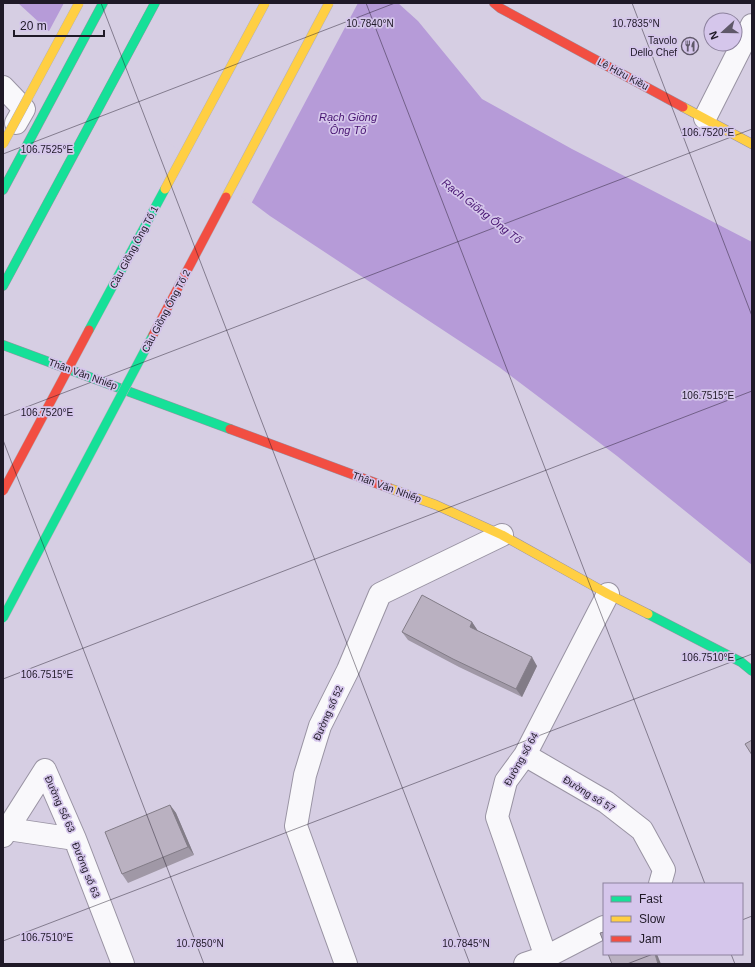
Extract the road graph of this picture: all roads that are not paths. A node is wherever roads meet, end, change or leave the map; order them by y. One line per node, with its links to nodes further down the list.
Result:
1 (79, 3): 11 (main road, bridge)
2 (103, 3): 12 (main road)
3 (155, 3): 13 (main road)
4 (265, 3): 15 (main road, Cầu Giồng Ông Tố 1, bridge)
5 (329, 3): 18 (main road, Cầu Giồng Ống Tố 2, bridge)
6 (499, 5): 9 (main road, Lê Hữu Kiều)
7 (752, 25): 9 (street)
8 (3, 87): 11 (street)
9 (705, 118): 10 (main road, Lê Hữu Kiều)
10 (752, 144)
11 (3, 145)
12 (3, 190)
13 (3, 286)
14 (3, 345): 16 (main road, Thân Văn Nhiếp)
15 (3, 491)
16 (502, 535): 17 (main road, Thân Văn Nhiếp); 27 (street, Đường số 52)
17 (608, 594): 19 (main road, Thân Văn Nhiếp); 20 (street, Đường số 64)
18 (3, 618)
19 (752, 671)
20 (524, 755): 23 (street, Đường số 57); 25 (street, Đường số 64)
21 (5, 832): 22 (street, Đường số 63); 22 (street, Đường Số 63)
22 (76, 839): 26 (street, Đường số 63)
23 (660, 883)
24 (603, 928): 25 (street)
25 (546, 956): 28 (street)
26 (123, 964)
27 (346, 964)
28 (525, 964)

